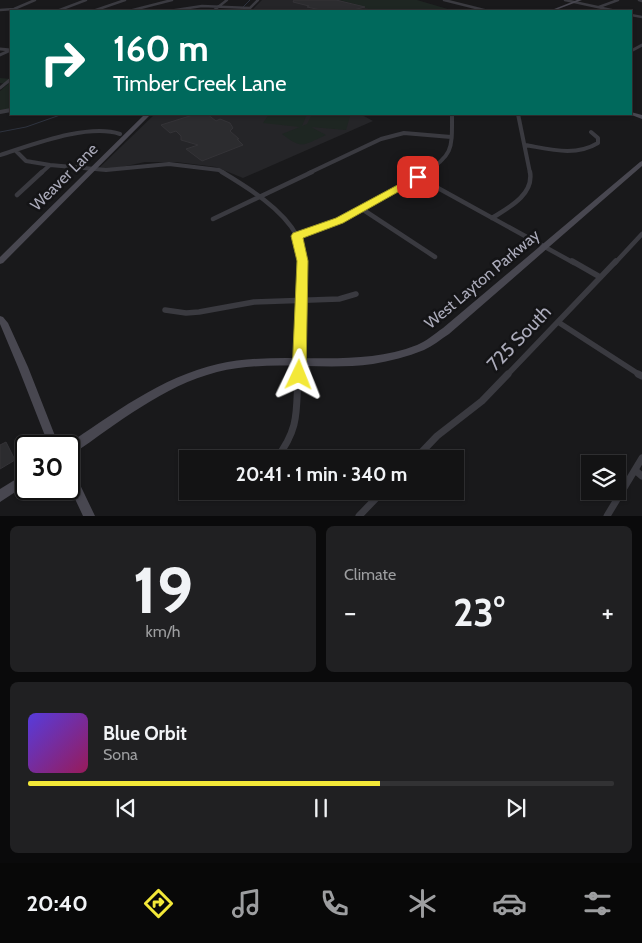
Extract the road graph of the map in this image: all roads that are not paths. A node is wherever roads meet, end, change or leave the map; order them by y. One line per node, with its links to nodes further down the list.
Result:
1 (35, 0): 15 (street)
2 (86, 0): 16 (street)
3 (125, 0): 17 (street)
4 (172, 0): 18 (street)
5 (227, 0): 12 (street)
6 (258, 0): 14 (street)
7 (444, 0): 21 (street)
8 (565, 0): 11 (street)
9 (580, 0): 11 (main road)
10 (618, 0): 13 (street)
11 (575, 2): 13 (street); 22 (main road)
12 (219, 7): 14 (street); 19 (street); 20 (street)
13 (598, 7): 23 (street)
14 (250, 8)
15 (0, 10)
16 (60, 10)
17 (96, 10)
18 (133, 10)
19 (175, 10)
20 (214, 10)
21 (484, 10)
22 (556, 10)
23 (612, 10)
24 (10, 80): 25 (street)
25 (0, 88)
26 (147, 115): 30 (main road, Weaver Lane)
27 (452, 115): 31 (street)
28 (518, 115): 32 (street)
29 (591, 132): 32 (street)
30 (123, 134): 33 (street); 37 (main road, Weaver Lane)
31 (451, 137): 38 (street); 40 (street)
32 (525, 145): 42 (street)
33 (15, 150): 34 (street); 36 (street)
34 (0, 154)
35 (642, 163): 46 (main road, West Layton Parkway)
36 (50, 165): 37 (street); 39 (street)
37 (91, 169): 40 (street); 48 (main road, Weaver Lane)
38 (418, 177): 41 (street); 42 (street)
39 (17, 195)
40 (260, 197): 43 (street); 45 (street)
41 (362, 209): 45 (street); 47 (street)
42 (492, 218): 46 (street)
43 (213, 219)
44 (642, 234): 49 (street, 725 South)
45 (297, 236): 51 (street)
46 (544, 247): 49 (street); 55 (main road, West Layton Parkway)
47 (435, 257)
48 (0, 261)
49 (600, 277): 54 (street, 725 South)
50 (356, 294): 51 (street)
51 (301, 300): 52 (street); 55 (street)
52 (165, 310)
53 (0, 319): 57 (main road)
54 (558, 322): 56 (street); 60 (street, 725 South)
55 (300, 362): 58 (main road, West Layton Parkway); 59 (street)
56 (642, 376)
57 (50, 435)
58 (80, 443)
59 (283, 450)
60 (424, 450)
61 (642, 458): 62 (street)
62 (635, 470): 63 (street); 70 (street)
63 (642, 476)
64 (15, 486): 65 (main road)
65 (0, 496)
66 (80, 497): 68 (main road)
67 (374, 500): 69 (street)
68 (89, 516)
69 (359, 516)
70 (607, 516)

